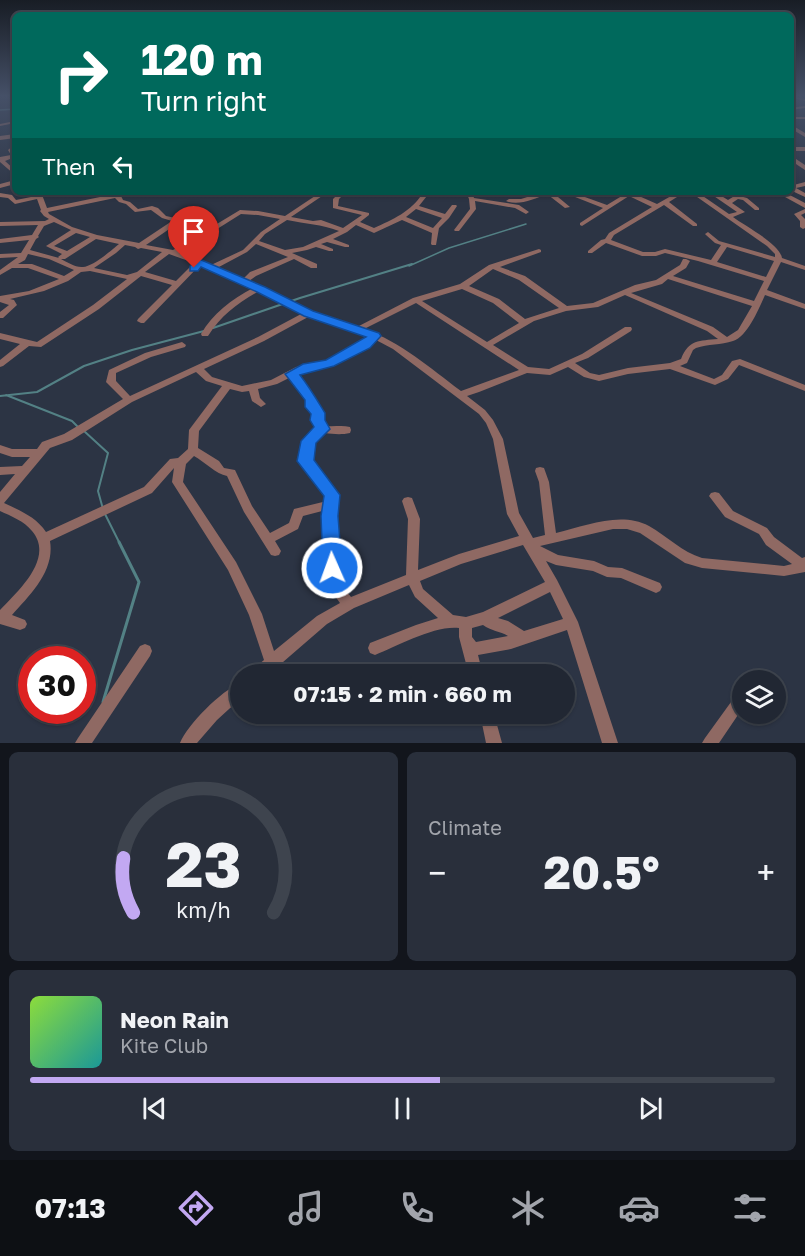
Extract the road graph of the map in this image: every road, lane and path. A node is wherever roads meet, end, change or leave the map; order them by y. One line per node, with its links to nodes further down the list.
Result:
1 (794, 160): 3 (street)
2 (3, 163): 7 (street)
3 (798, 163): 4 (street); 5 (street); 6 (street)
4 (805, 163)
5 (794, 164)
6 (805, 168)
7 (0, 169)
8 (0, 195): 9 (street)
9 (33, 195)
10 (39, 195): 44 (street)
11 (97, 195): 44 (street)
12 (108, 195): 29 (street)
13 (121, 195): 29 (street)
14 (321, 195): 51 (street)
15 (340, 195): 54 (street)
16 (426, 195): 39 (street)
17 (470, 195): 36 (street); 61 (street)
18 (537, 195): 36 (street)
19 (552, 195): 31 (street)
20 (563, 195): 31 (street)
21 (576, 195): 41 (street)
22 (624, 195): 41 (street)
23 (631, 195): 42 (street)
24 (697, 195): 49 (street)
25 (716, 195): 34 (street)
26 (735, 195): 34 (street)
27 (737, 195): 43 (street)
28 (784, 195): 35 (street)
29 (117, 196): 50 (street)
30 (672, 196): 33 (street)
31 (557, 198): 40 (street)
32 (805, 200): 35 (street)
33 (664, 202): 42 (street); 57 (street)
34 (729, 202): 49 (street)
35 (797, 202): 38 (street)
36 (504, 204): 46 (street)
37 (454, 206): 48 (street)
38 (805, 206)
39 (414, 207): 47 (street); 48 (street)
40 (567, 207)
41 (606, 207): 56 (street)
42 (657, 207): 71 (street)
43 (757, 208)
44 (43, 211): 52 (street)
45 (805, 211): 58 (street)
46 (526, 212)
47 (401, 217): 54 (street); 63 (street)
48 (447, 217): 63 (street)
49 (728, 217): 87 (street)
50 (178, 220): 67 (street); 77 (street)
51 (285, 220): 62 (street); 67 (street); 70 (street)
52 (49, 221): 53 (street); 60 (street); 65 (street)
53 (8, 223): 55 (street); 59 (street)
54 (358, 223): 62 (street)
55 (0, 224)
56 (582, 224)
57 (695, 225)
58 (803, 227)
59 (0, 230)
60 (76, 230): 66 (street); 84 (street)
61 (457, 230)
62 (345, 231): 68 (street)
63 (435, 232): 74 (street)
64 (708, 234): 75 (street)
65 (36, 237): 69 (street); 83 (street)
66 (95, 237): 72 (street); 84 (street)
67 (195, 239): 80 (street)
68 (326, 239): 73 (street); 76 (street)
69 (0, 241)
70 (254, 241): 81 (street); 95 (street)
71 (607, 241): 82 (street); 91 (street)
72 (122, 244): 77 (street); 97 (street)
73 (314, 244): 78 (street); 81 (street)
74 (434, 244)
75 (725, 244): 87 (street); 91 (street)
76 (347, 246)
77 (138, 247): 80 (street)
78 (331, 250)
79 (539, 251): 94 (street)
80 (171, 252): 90 (street); 99 (street)
81 (284, 252): 86 (street)
82 (590, 252)
83 (26, 254): 85 (street); 88 (street); 92 (street)
84 (67, 254): 88 (street)
85 (0, 256)
86 (294, 257): 93 (street); 103 (street)
87 (779, 259): 96 (street); 102 (street)
88 (57, 260): 97 (street)
89 (686, 261): 100 (street)
90 (199, 262): 95 (street); 104 (street)
91 (713, 263): 102 (street)
92 (12, 266): 98 (street); 101 (street)
93 (314, 266)
94 (492, 267): 105 (street); 113 (street)
95 (212, 268): 103 (street)
96 (805, 268)
97 (83, 270): 99 (street); 101 (street)
98 (0, 273)
99 (140, 273): 104 (street); 124 (street)
100 (666, 276): 108 (street); 111 (street)
101 (65, 279): 109 (street)
102 (767, 280): 107 (street)
103 (244, 282): 106 (street)
104 (178, 284): 116 (street)
105 (463, 286): 110 (street); 117 (street)
106 (259, 288): 114 (street); 120 (street)
107 (762, 291): 111 (street); 112 (street)
108 (626, 293): 113 (street); 123 (street)
109 (0, 299): 115 (street)
110 (416, 300): 119 (street); 126 (street)
111 (755, 304): 123 (street)
112 (805, 307)
113 (565, 309): 117 (street)
114 (309, 313): 119 (street); 130 (street)
115 (0, 316)
116 (141, 321)
117 (524, 323): 126 (street)
118 (628, 329): 127 (street)
119 (357, 330): 122 (street)
120 (205, 334)
121 (0, 336): 124 (street)
122 (375, 336): 132 (street); 138 (street)
123 (726, 340): 129 (street)
124 (27, 343): 128 (street)
125 (182, 345): 139 (street)
126 (488, 345): 131 (street)
127 (568, 363): 129 (street); 131 (street)
128 (0, 364)
129 (671, 366): 133 (street)
130 (197, 368): 134 (street); 139 (street)
131 (526, 370): 138 (street)
132 (291, 374): 135 (street); 141 (street)
133 (715, 382): 136 (street); 137 (street)
134 (227, 386): 135 (street); 144 (street)
135 (253, 386): 140 (street)
136 (805, 388)
137 (718, 393)
138 (458, 395): 158 (street)
139 (129, 400): 145 (street)
140 (261, 404)
141 (323, 429): 142 (street); 153 (street)
142 (346, 430)
143 (0, 449): 145 (street)
144 (193, 450): 146 (street); 157 (street)
145 (38, 453): 147 (street)
146 (181, 462): 156 (street); 175 (street)
147 (23, 470): 148 (street); 151 (street)
148 (0, 471)
149 (540, 471): 155 (street)
150 (715, 496): 160 (street)
151 (0, 500)
152 (408, 501): 161 (street)
153 (333, 504): 157 (street); 164 (street)
154 (0, 506): 156 (street)
155 (551, 538): 158 (street); 160 (street)
156 (44, 539): 165 (street)
157 (268, 539): 159 (street)
158 (529, 544): 161 (street); 162 (street); 163 (street)
159 (275, 551)
160 (804, 567)
161 (412, 578): 164 (street); 167 (street)
162 (553, 584): 166 (street); 168 (street)
163 (656, 587)
164 (349, 604): 175 (street)
165 (1, 618): 170 (street)
166 (485, 618): 169 (street); 171 (street)
167 (450, 621): 169 (street); 173 (street)
168 (571, 621): 171 (street); 184 (street)
169 (466, 623): 172 (street)
170 (20, 624)
171 (523, 638): 172 (street)
172 (469, 646): 177 (street)
173 (375, 648)
174 (145, 651): 181 (street)
175 (274, 660): 176 (street)
176 (269, 664)
177 (474, 664)
178 (230, 698): 182 (street)
179 (732, 713): 185 (street)
180 (489, 724): 183 (street)
181 (84, 743)
182 (188, 743)
183 (494, 743)
184 (610, 743)
185 (710, 743)

